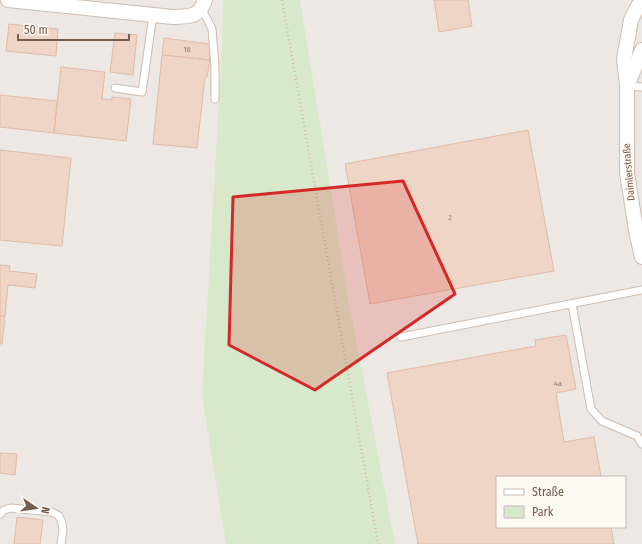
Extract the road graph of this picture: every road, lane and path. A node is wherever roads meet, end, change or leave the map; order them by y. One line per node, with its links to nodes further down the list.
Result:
1 (8, 0): 5 (street)
2 (282, 0): 19 (path)
3 (204, 4): 5 (street); 10 (lane)
4 (638, 4): 7 (street, Daimlerstraße)
5 (152, 15): 9 (lane)
6 (642, 50): 7 (street, Daimlerstraße)
7 (626, 86): 8 (lane); 11 (street, Daimlerstraße)
8 (642, 87)
9 (115, 88)
10 (215, 99)
11 (638, 216): 12 (street, Daimlerstraße)
12 (642, 258)
13 (642, 290): 14 (lane)
14 (572, 304): 15 (lane); 16 (lane)
15 (401, 337)
16 (642, 444)
17 (0, 514): 18 (lane)
18 (61, 544)
19 (378, 544)

